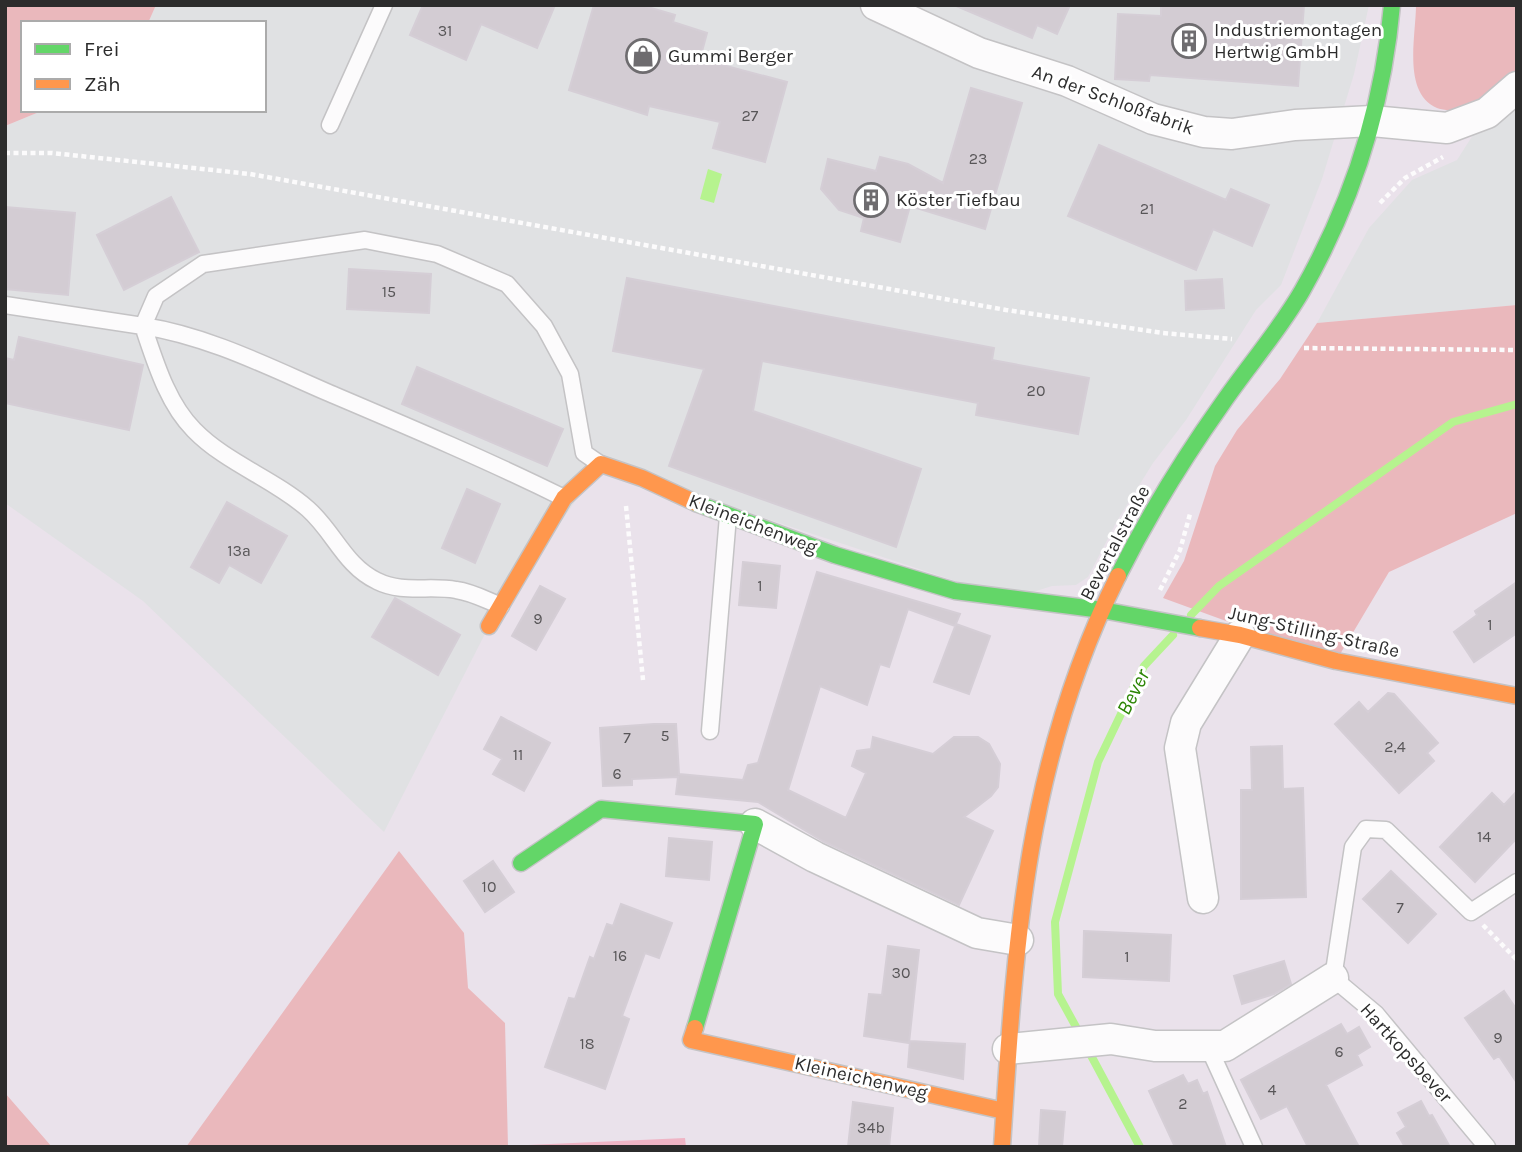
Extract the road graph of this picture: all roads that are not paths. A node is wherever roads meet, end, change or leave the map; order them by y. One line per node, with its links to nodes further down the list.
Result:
1 (384, 5): 6 (lane)
2 (876, 5): 5 (street, An der Schloßfabrik)
3 (1392, 5): 5 (street, Bevertalstraße)
4 (1517, 87): 5 (street, An der Schloßfabrik)
5 (1372, 121): 13 (street, Bevertalstraße)
6 (330, 125)
7 (5, 304): 8 (lane)
8 (143, 326): 9 (lane); 10 (lane); 12 (lane)
9 (601, 464): 10 (street); 11 (street, Kleineichenweg)
10 (564, 498): 12 (street)
11 (728, 516): 13 (street, Kleineichenweg); 17 (lane)
12 (501, 606): 14 (street)
13 (1102, 610): 15 (street, Jung-Stilling-Straße); 22 (street, Bevertalstraße)
14 (489, 626)
15 (1227, 633): 16 (street, Jung-Stilling-Straße); 21 (street)
16 (1510, 689)
17 (710, 731)
18 (755, 824): 19 (street); 22 (street); 26 (street, Kleineichenweg)
19 (522, 863)
20 (1517, 882): 23 (lane)
21 (1203, 898)
22 (1018, 940): 25 (street, Bevertalstraße)
23 (1333, 978): 24 (street); 29 (lane, Hartkopsbever)
24 (1208, 1046): 25 (street); 28 (lane)
25 (1008, 1049): 26 (street, Bevertalstraße)
26 (1004, 1111): 27 (street, Bevertalstraße)
27 (1002, 1147)
28 (1254, 1147)
29 (1487, 1147)

